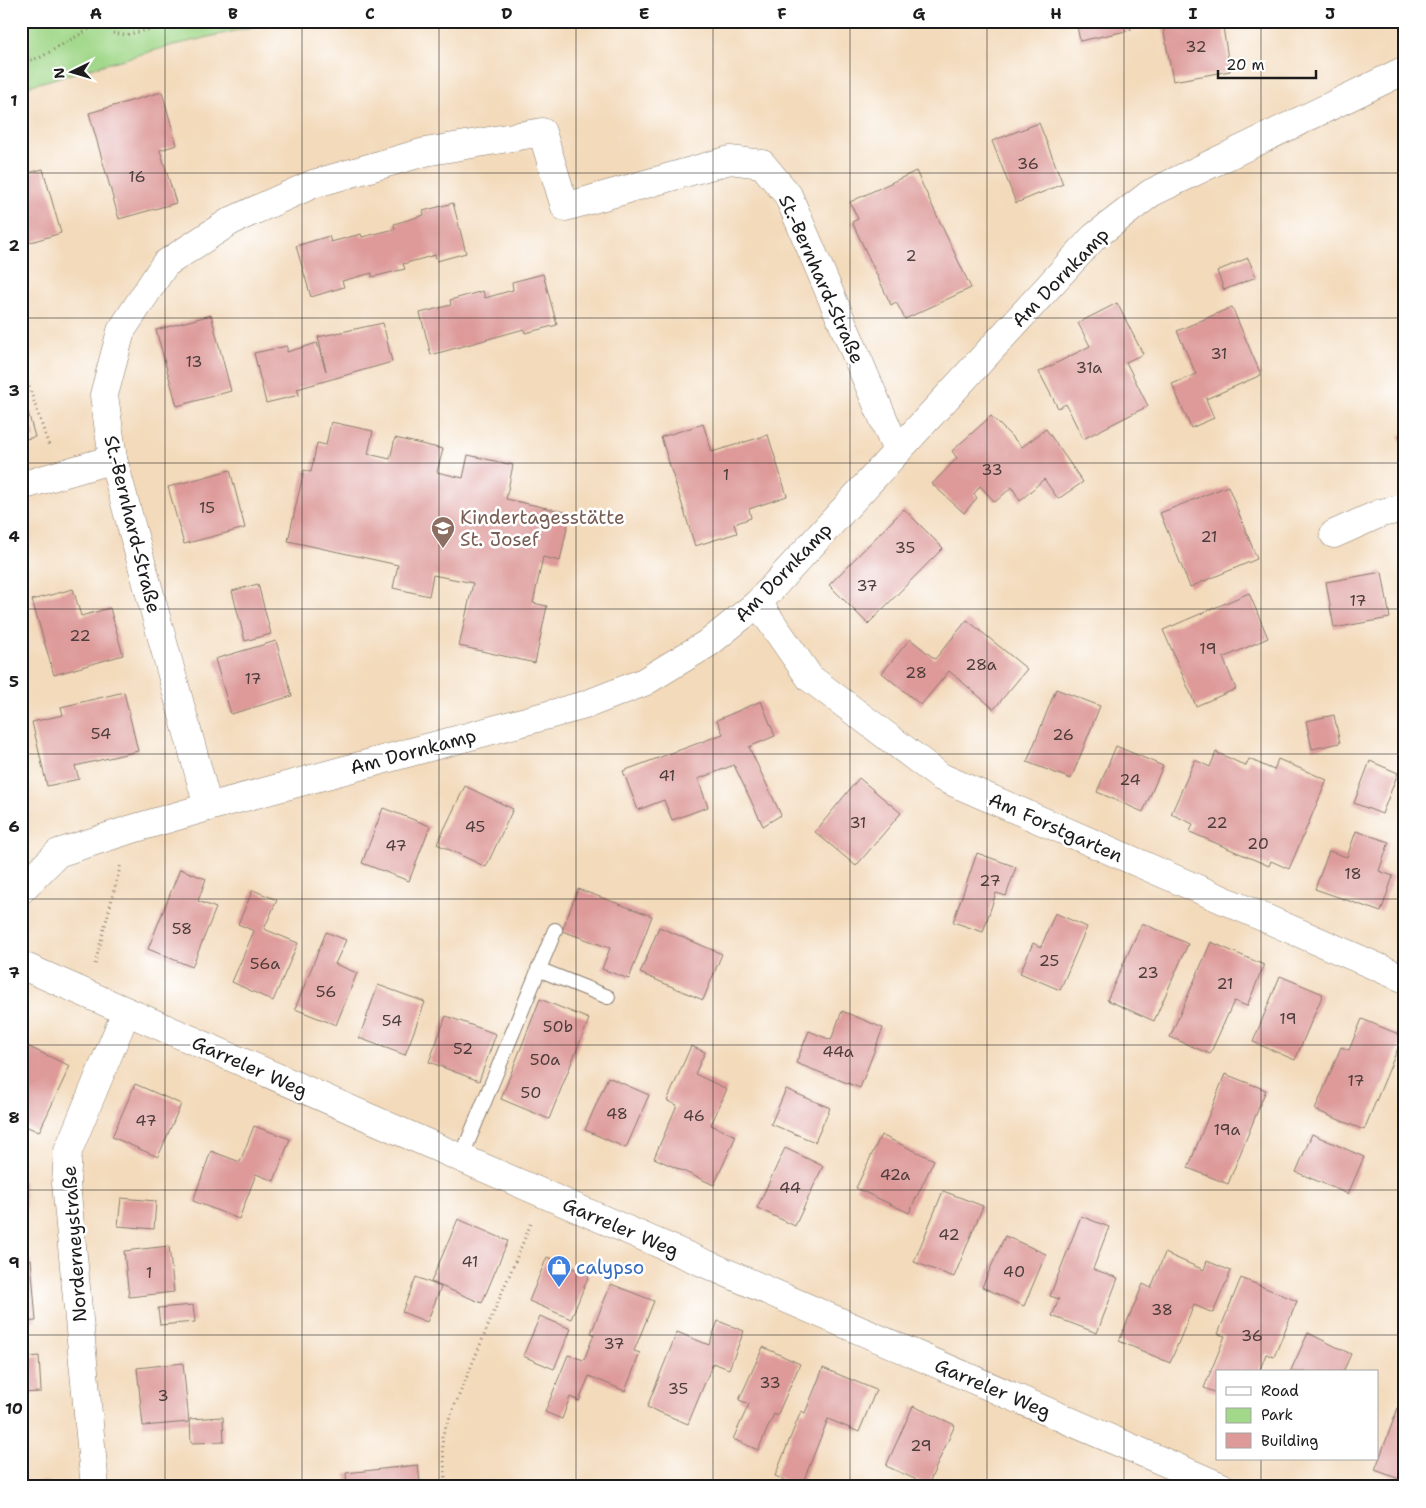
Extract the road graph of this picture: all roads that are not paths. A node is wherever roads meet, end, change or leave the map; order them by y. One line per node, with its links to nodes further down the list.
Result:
1 (1405, 70): 2 (street, Am Dornkamp)
2 (897, 451): 3 (street, St.-Bernhard-Straße); 7 (street, Am Dornkamp)
3 (113, 459): 4 (street); 8 (street, St.-Bernhard-Straße)
4 (21, 486)
5 (1405, 508): 6 (street)
6 (1334, 534)
7 (758, 603): 8 (street, Am Dornkamp); 13 (street, Am Forstgarten)
8 (208, 807): 9 (street, Am Dornkamp)
9 (21, 890)
10 (555, 930): 12 (lane)
11 (21, 965): 15 (street, Garreler Weg)
12 (538, 969): 14 (lane); 16 (lane)
13 (1405, 978)
14 (608, 998)
15 (126, 1012): 16 (street, Garreler Weg); 18 (street, Norderneystraße)
16 (462, 1158): 17 (street, Garreler Weg)
17 (1184, 1479): 19 (street, Garreler Weg)
18 (95, 1487)
19 (1222, 1487)

